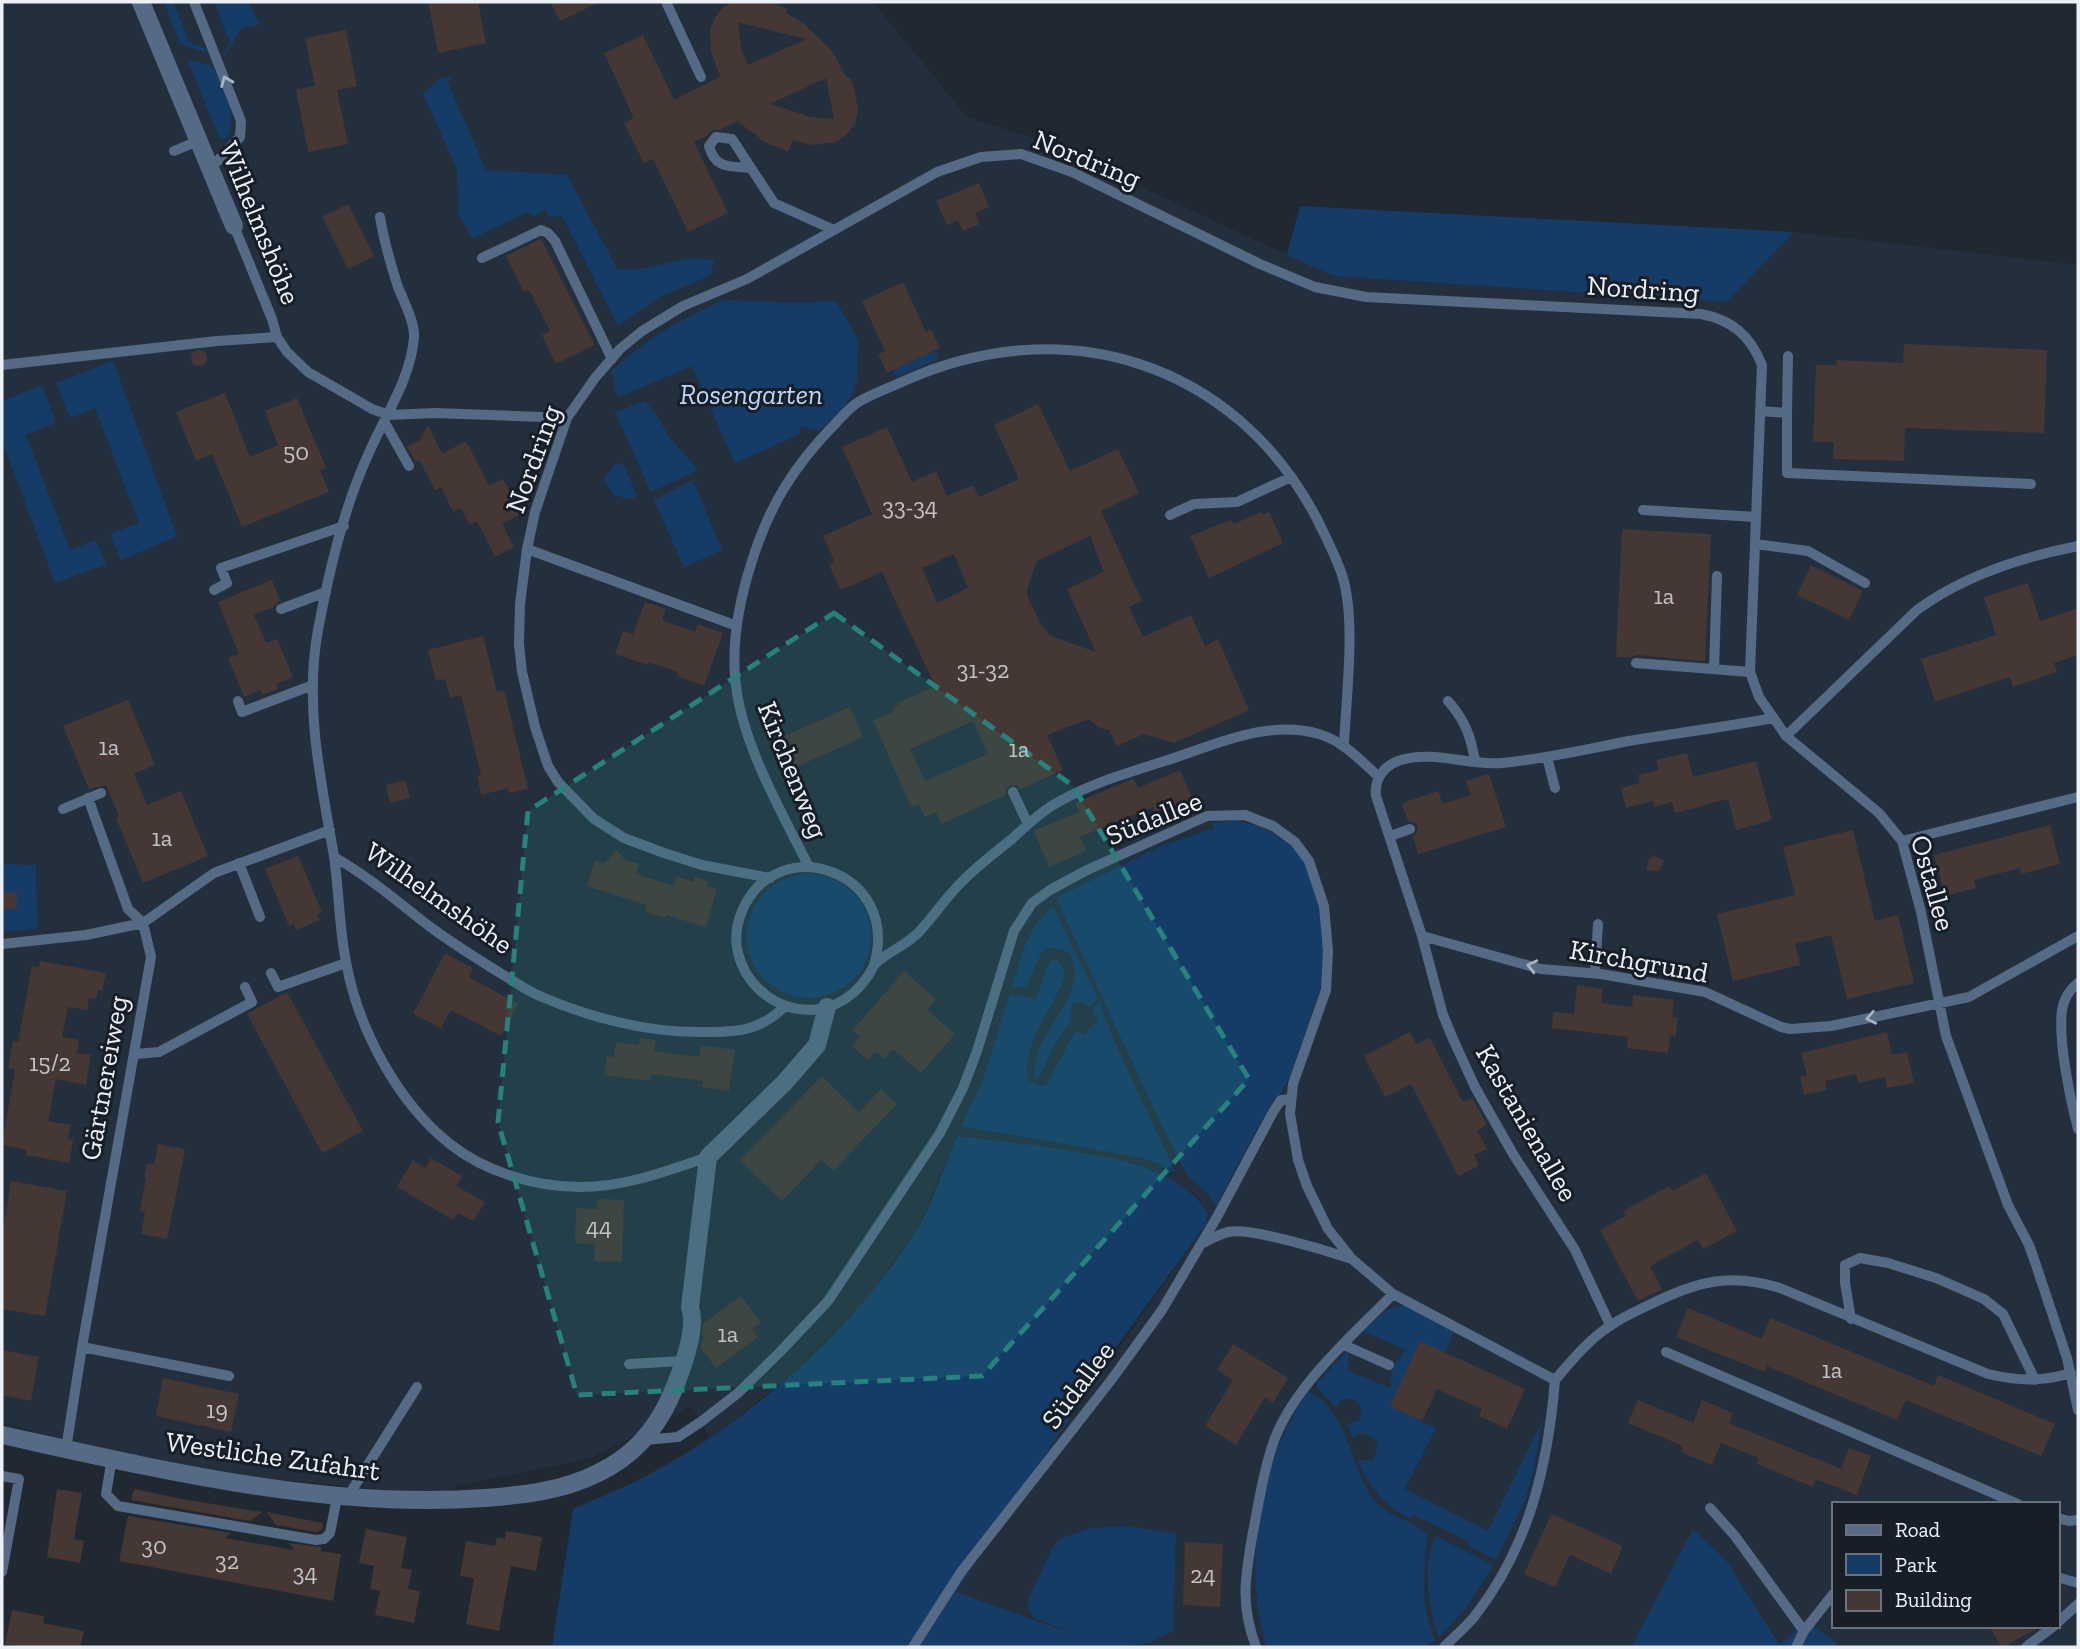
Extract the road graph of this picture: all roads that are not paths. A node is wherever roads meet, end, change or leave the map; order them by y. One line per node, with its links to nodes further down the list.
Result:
1 (141, 2): 5 (street, Wilhelmshöhe)
2 (194, 2): 7 (lane, Wilhelmshöhe, one-way to 2)
3 (666, 2): 4 (lane)
4 (701, 77)
5 (198, 141): 6 (lane); 7 (street, Wilhelmshöhe)
6 (174, 151)
7 (211, 168): 10 (street, Wilhelmshöhe)
8 (750, 168): 11 (lane)
9 (380, 218): 20 (lane)
10 (234, 226): 13 (lane, Wilhelmshöhe)
11 (834, 230): 15 (lane, Nordring); 17 (lane, Nordring)
12 (482, 258): 15 (lane)
13 (277, 337): 16 (lane); 20 (lane, Wilhelmshöhe)
14 (1788, 356): 18 (lane)
15 (612, 359): 19 (lane, Nordring)
16 (2, 365)
17 (1760, 411): 18 (lane); 26 (lane, Nordring)
18 (1787, 413): 23 (lane)
19 (567, 418): 20 (lane, Wilhelmshöhe); 30 (lane, Nordring)
20 (387, 419): 21 (lane); 27 (lane, Wilhelmshöhe)
21 (409, 466)
22 (1291, 477): 25 (lane); 36 (lane, Kirchenweg); 45 (lane, Kirchenweg)
23 (2032, 484)
24 (1643, 510): 26 (lane)
25 (1171, 515)
26 (1756, 517): 28 (lane, Nordring)
27 (344, 526): 33 (lane); 34 (lane, Wilhelmshöhe)
28 (1755, 544): 32 (lane); 39 (lane, Nordring)
29 (2078, 546): 44 (lane)
30 (527, 549): 36 (lane); 63 (lane, Nordring)
31 (1717, 576): 38 (lane)
32 (1866, 583)
33 (214, 590)
34 (326, 592): 35 (lane); 40 (lane, Wilhelmshöhe)
35 (281, 609)
36 (737, 626): 62 (lane, Kirchenweg)
37 (1636, 663): 38 (lane)
38 (1714, 669): 39 (lane)
39 (1750, 672): 43 (lane, Nordring)
40 (313, 685): 41 (lane); 57 (lane, Wilhelmshöhe)
41 (238, 701)
42 (1448, 701): 47 (lane)
43 (1773, 718): 44 (lane, Ostallee); 46 (lane)
44 (1787, 736): 59 (lane, Ostallee)
45 (1344, 746): 48 (lane); 55 (lane)
46 (1547, 757): 47 (lane); 49 (lane)
47 (1475, 761): 48 (lane)
48 (1379, 777): 58 (lane)
49 (1555, 788)
50 (1013, 792): 55 (lane)
51 (101, 793): 53 (lane)
52 (2078, 797): 59 (lane)
53 (88, 798): 54 (lane); 65 (lane)
54 (63, 809)
55 (1028, 824): 71 (lane)
56 (1410, 829): 58 (lane)
57 (330, 830): 60 (lane, Wilhelmshöhe); 61 (lane)
58 (1390, 836): 67 (lane)
59 (1902, 841): 76 (lane, Ostallee)
60 (334, 858): 70 (lane); 77 (lane, Wilhelmshöhe)
61 (239, 863): 64 (lane); 65 (lane)
62 (809, 867): 63 (lane); 71 (lane)
63 (770, 878): 77 (lane)
64 (260, 918)
65 (144, 923): 69 (lane); 79 (lane, Gärtnereiweg)
66 (1598, 924): 72 (lane)
67 (1422, 936): 72 (lane, Kirchgrund, one-way to 67); 89 (lane, Kastanienallee)
68 (2078, 936): 76 (lane, Kirchgrund)
69 (2, 944)
70 (346, 963): 73 (lane); 84 (lane)
71 (874, 965): 78 (lane)
72 (1595, 973): 76 (lane, Kirchgrund, one-way to 72)
73 (271, 974)
74 (2078, 983): 80 (lane)
75 (245, 987): 79 (lane)
76 (1938, 1005): 96 (lane, Ostallee)
77 (785, 1006): 78 (lane)
78 (827, 1007): 84 (street)
79 (136, 1054): 91 (lane, Gärtnereiweg)
80 (2066, 1068): 81 (lane); 83 (lane)
81 (2078, 1072)
82 (1291, 1099): 85 (lane, Südallee); 86 (lane); 103 (lane, Südallee)
83 (2078, 1129)
84 (708, 1157): 93 (street, Westliche Zufahrt)
85 (1203, 1242): 86 (lane); 120 (lane, Südallee)
86 (1352, 1259): 87 (lane)
87 (1393, 1294): 90 (lane); 98 (lane)
88 (1851, 1318): 89 (lane); 99 (lane); 99 (lane)
89 (1610, 1325): 98 (lane)
90 (1344, 1345): 95 (lane); 121 (lane)
91 (82, 1348): 97 (lane); 104 (lane, Gärtnereiweg)
92 (1666, 1352): 108 (lane)
93 (683, 1360): 94 (lane); 103 (street, Westliche Zufahrt)
94 (629, 1364)
95 (1389, 1365)
96 (2071, 1373): 99 (lane); 101 (lane, Ostallee)
97 (229, 1376)
98 (1555, 1380): 122 (lane)
99 (2035, 1380)
100 (417, 1387): 107 (lane)
101 (2078, 1410)
102 (2, 1435): 104 (street, Westliche Zufahrt)
103 (645, 1440): 107 (street, Westliche Zufahrt)
104 (66, 1449): 105 (street, Westliche Zufahrt)
105 (112, 1458): 107 (street, Westliche Zufahrt); 107 (lane)
106 (2, 1476): 112 (lane)
107 (342, 1498)
108 (2013, 1502)
109 (1710, 1508): 119 (lane)
110 (2059, 1518): 111 (lane)
111 (2078, 1520)
112 (2, 1573)
113 (2059, 1578): 114 (lane)
114 (2078, 1583)
115 (1832, 1595): 119 (lane)
116 (2078, 1604): 117 (lane)
117 (2059, 1622)
118 (2052, 1628): 124 (lane)
119 (1804, 1632): 123 (lane)
120 (913, 1647)
121 (1256, 1647)
122 (1444, 1647)
123 (1796, 1647)
124 (2026, 1647)

